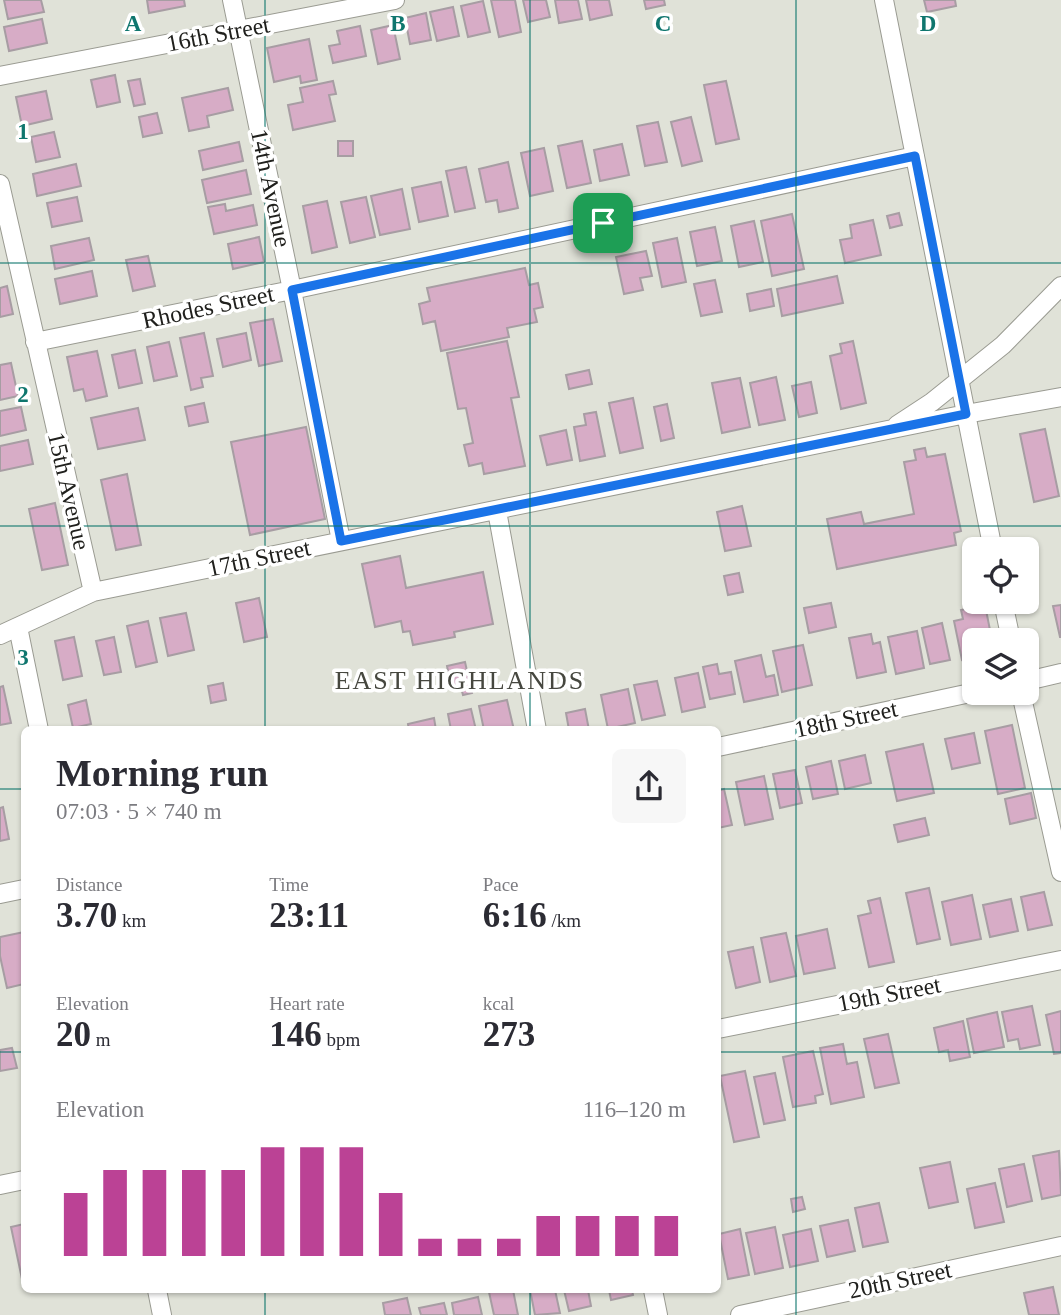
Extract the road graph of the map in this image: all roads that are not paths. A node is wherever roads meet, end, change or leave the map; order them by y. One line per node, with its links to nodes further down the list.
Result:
1 (232, 0): 4 (street, 14th Avenue)
2 (395, 0): 4 (street, 16th Street)
3 (884, 0): 6 (street)
4 (238, 30): 5 (street, 16th Street); 9 (street, 14th Avenue)
5 (0, 76)
6 (915, 156): 9 (street, Rhodes Street); 11 (street)
7 (0, 184): 10 (street, 15th Avenue)
8 (1061, 286): 11 (street)
9 (292, 290): 10 (street, Rhodes Street); 17 (street, 14th Avenue)
10 (34, 342): 18 (street, 15th Avenue)
11 (959, 381): 13 (street); 14 (street)
12 (1061, 397): 13 (street, 17th Street)
13 (966, 414): 14 (street, 17th Street); 16 (street)
14 (888, 430): 15 (street, 17th Street)
15 (497, 511): 17 (street, 17th Street); 26 (street)
16 (990, 537)
17 (341, 541): 18 (street, 17th Street)
18 (93, 592): 19 (street, 17th Street)
19 (18, 627): 20 (street, 17th Street); 25 (street)
20 (0, 635)
21 (1061, 673): 22 (street)
22 (1039, 678)
23 (962, 695): 27 (street, 18th Street)
24 (1024, 705): 28 (street)
25 (38, 726)
26 (536, 726)
27 (721, 746)
28 (1061, 872)
29 (21, 890): 30 (street)
30 (0, 894)
31 (1061, 960): 32 (street, 19th Street)
32 (721, 1028)
33 (21, 1181): 34 (street)
34 (0, 1185)
35 (1061, 1246): 40 (street, 20th Street)
36 (158, 1293): 38 (street)
37 (654, 1293): 39 (street)
38 (162, 1315)
39 (658, 1315)
40 (740, 1315)

